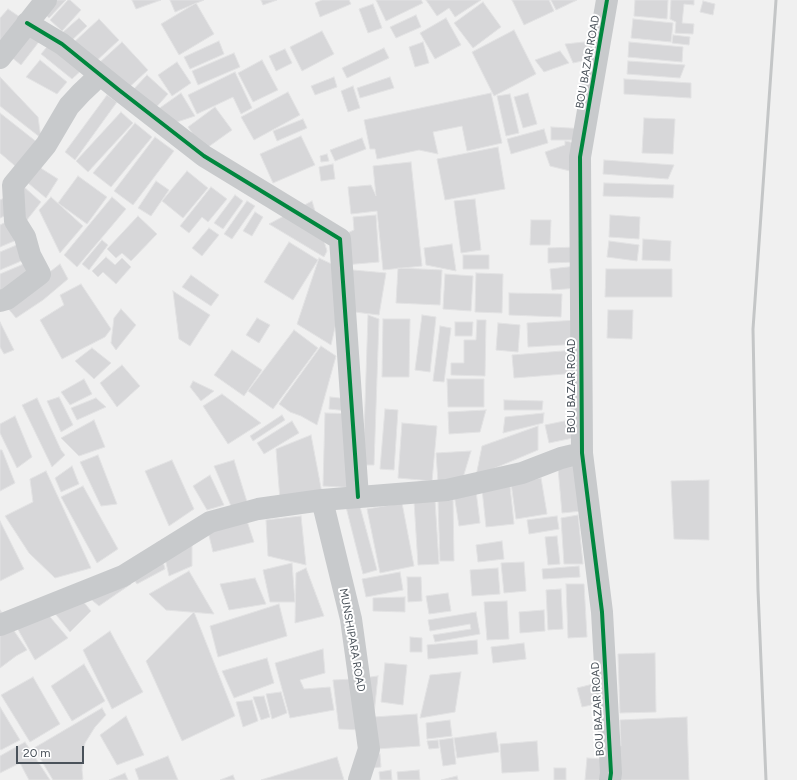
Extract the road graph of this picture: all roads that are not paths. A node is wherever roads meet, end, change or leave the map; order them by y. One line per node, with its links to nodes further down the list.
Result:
1 (46, 0): 3 (street)
2 (607, 0): 7 (street, BOU BAZAR ROAD)
3 (27, 23): 4 (street); 5 (street)
4 (0, 58)
5 (100, 75): 6 (street); 8 (street)
6 (0, 302)
7 (582, 453): 8 (street); 11 (street, BOU BAZAR ROAD)
8 (358, 497): 9 (street)
9 (322, 500): 10 (street); 12 (street, MUNSHIPARA ROAD)
10 (0, 625)
11 (610, 777)
12 (358, 780)

